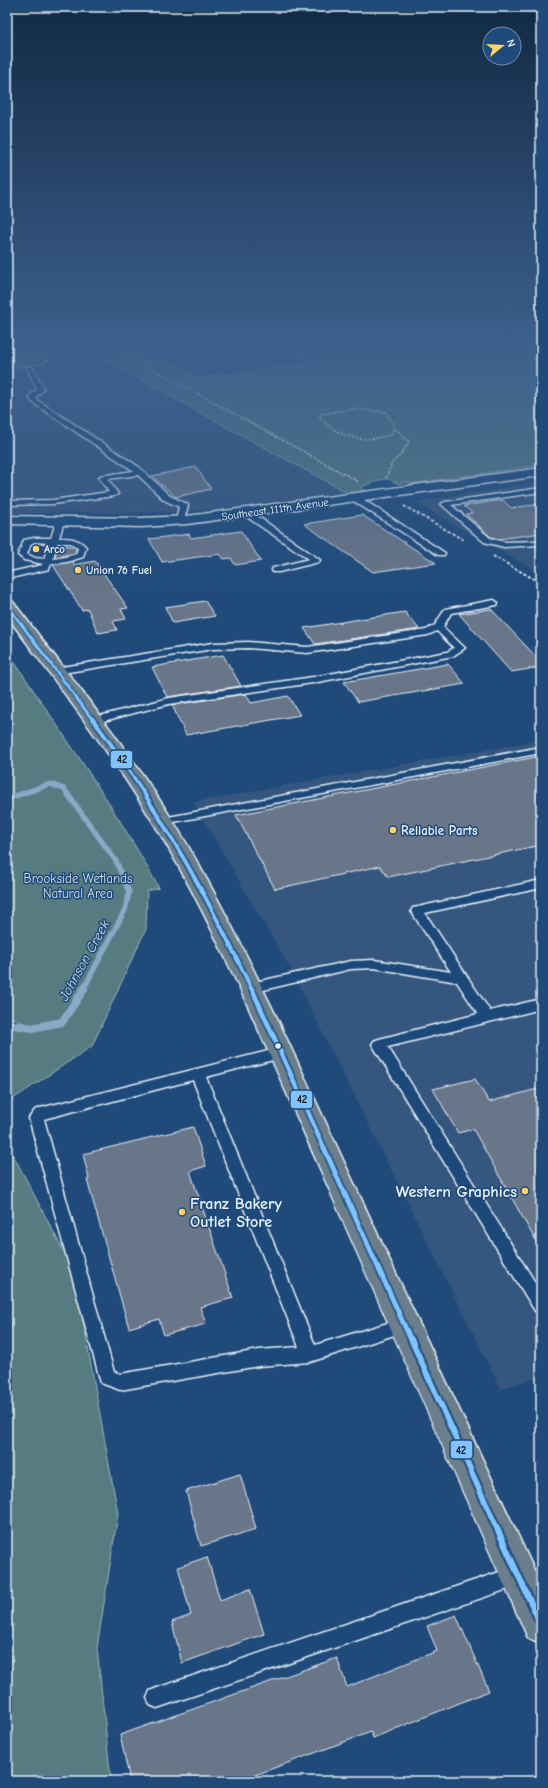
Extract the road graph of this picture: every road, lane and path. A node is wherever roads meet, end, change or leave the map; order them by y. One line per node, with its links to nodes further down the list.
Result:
1 (70, 425): 5 (lane)
2 (256, 425): 8 (path)
3 (328, 425): 4 (path)
4 (394, 428): 7 (path)
5 (140, 472): 11 (lane); 15 (lane)
6 (541, 472): 10 (street, Southeast 111th Avenue)
7 (386, 480)
8 (363, 484)
9 (541, 490): 17 (lane)
10 (355, 498): 12 (street, Southeast 111th Avenue); 18 (lane)
11 (7, 503)
12 (247, 513): 15 (street, Southeast 111th Avenue); 20 (lane)
13 (7, 520): 14 (street, Southeast 111th Avenue)
14 (60, 520): 15 (street, Southeast 111th Avenue); 16 (lane)
15 (180, 521)
16 (54, 540): 19 (lane); 19 (lane); 19 (lane)
17 (541, 543)
18 (441, 553)
19 (47, 562): 21 (lane)
20 (276, 570)
21 (7, 576)
22 (494, 603): 24 (lane)
23 (7, 605): 25 (main road)
24 (438, 626): 25 (lane); 26 (lane)
25 (56, 671): 26 (main road)
26 (92, 721): 28 (main road)
27 (541, 750): 28 (lane)
28 (163, 821): 31 (main road)
29 (541, 884): 30 (lane)
30 (461, 978): 31 (lane); 33 (lane)
31 (251, 988): 34 (main road)
32 (541, 1004): 33 (lane)
33 (487, 1017): 36 (lane)
34 (280, 1053): 35 (lane); 37 (main road)
35 (198, 1074): 38 (lane); 38 (lane)
36 (541, 1306)
37 (404, 1325): 38 (lane); 39 (main road)
38 (310, 1354)
39 (519, 1576): 40 (main road); 41 (lane)
40 (541, 1625)
41 (157, 1698)

